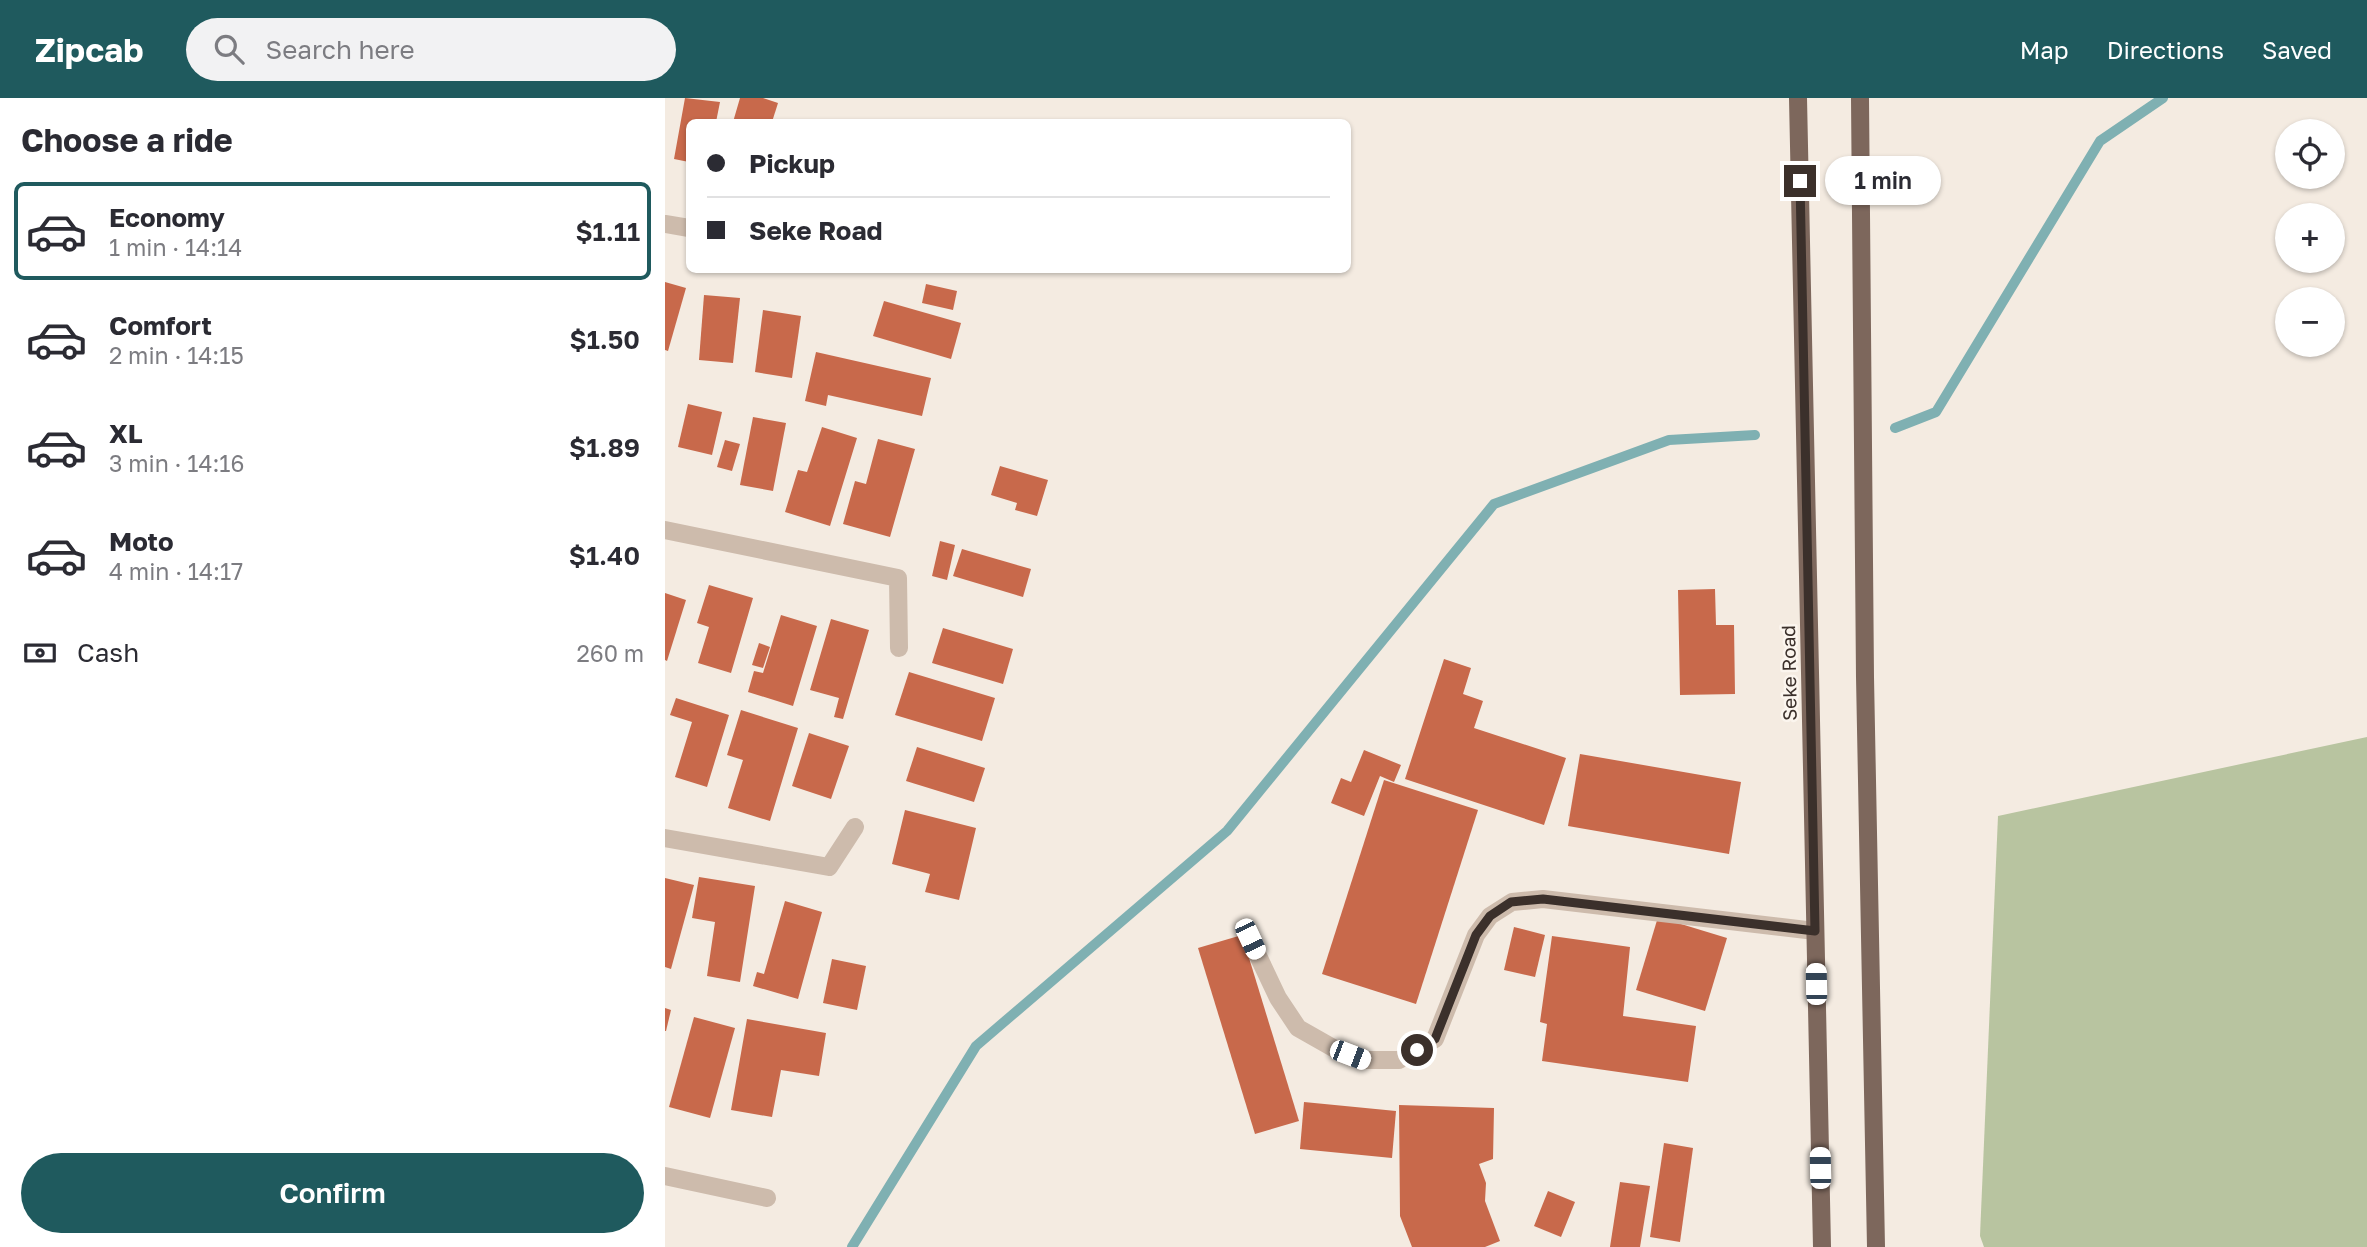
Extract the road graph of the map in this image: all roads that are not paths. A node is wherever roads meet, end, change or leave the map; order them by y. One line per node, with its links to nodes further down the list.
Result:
1 (1798, 98): 9 (main road, Seke Road)
2 (1860, 98): 14 (main road)
3 (665, 224): 4 (street)
4 (686, 228)
5 (665, 530): 6 (street)
6 (899, 648)
7 (855, 827): 8 (street)
8 (665, 838)
9 (1815, 931): 10 (street); 13 (main road, Seke Road)
10 (1250, 939)
11 (665, 1175): 12 (street)
12 (768, 1198)
13 (1822, 1247)
14 (1876, 1247)

